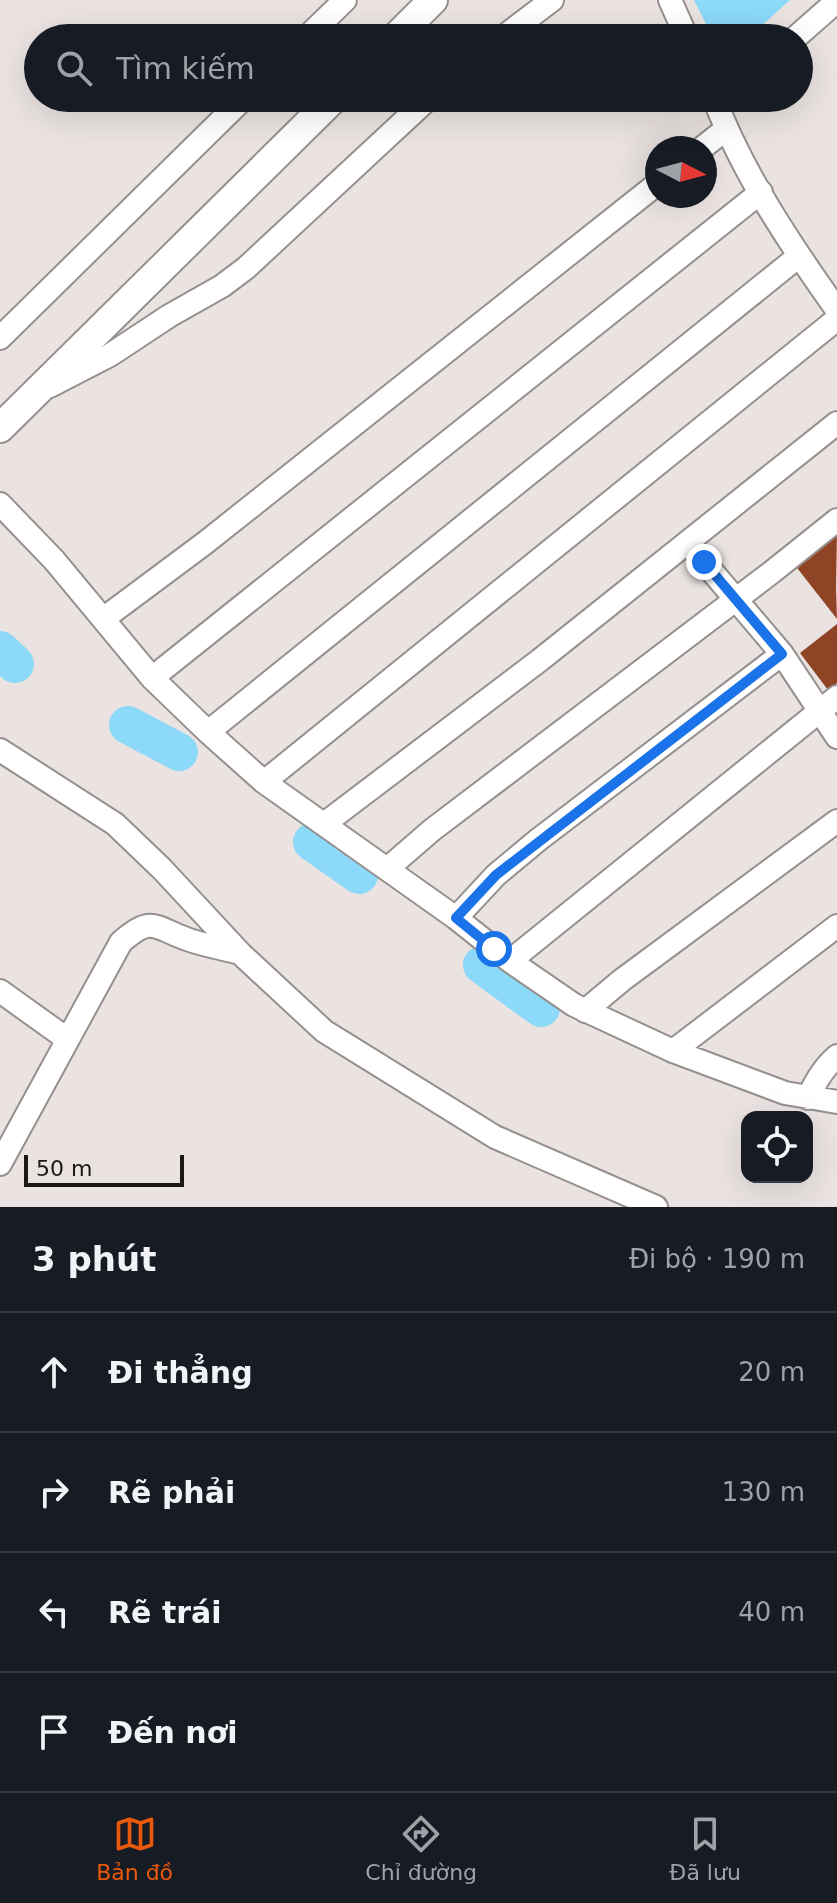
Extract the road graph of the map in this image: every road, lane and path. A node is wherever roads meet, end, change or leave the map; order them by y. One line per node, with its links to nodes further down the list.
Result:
1 (345, 0): 6 (street)
2 (552, 0): 8 (street)
3 (670, 0): 9 (street)
4 (837, 1): 10 (street)
5 (425, 5): 7 (main road)
6 (320, 24)
7 (408, 24)
8 (520, 24)
9 (681, 24)
10 (811, 24)
11 (230, 112): 22 (street)
12 (320, 112): 23 (main road)
13 (414, 112): 23 (street)
14 (719, 112): 15 (street)
15 (726, 129): 16 (street); 17 (street)
16 (717, 136)
17 (761, 192): 19 (street); 32 (street)
18 (645, 194): 30 (street)
19 (799, 256): 20 (street); 35 (street)
20 (837, 310)
21 (837, 319): 38 (street)
22 (0, 338)
23 (35, 393): 25 (main road)
24 (837, 423): 28 (street)
25 (0, 428)
26 (0, 504): 30 (street)
27 (837, 520): 29 (street)
28 (688, 543): 29 (street); 40 (street)
29 (736, 600): 31 (street); 41 (street)
30 (103, 619): 32 (street)
31 (782, 654): 34 (street); 42 (street)
32 (152, 678): 35 (street)
33 (837, 697): 34 (street)
34 (819, 711): 36 (street); 45 (street)
35 (208, 732): 38 (street)
36 (837, 737)
37 (0, 750): 44 (street)
38 (264, 782): 40 (street)
39 (837, 821): 47 (street)
40 (324, 824): 41 (street)
41 (387, 869): 42 (street)
42 (456, 918): 45 (street)
43 (837, 926): 49 (street)
44 (241, 954): 48 (street); 54 (street)
45 (510, 961): 47 (street)
46 (0, 991): 48 (street)
47 (585, 1011): 49 (street)
48 (67, 1039): 53 (street)
49 (673, 1051): 51 (street)
50 (837, 1056): 51 (street)
51 (808, 1098): 52 (street)
52 (837, 1102)
53 (0, 1164)
54 (656, 1207)

